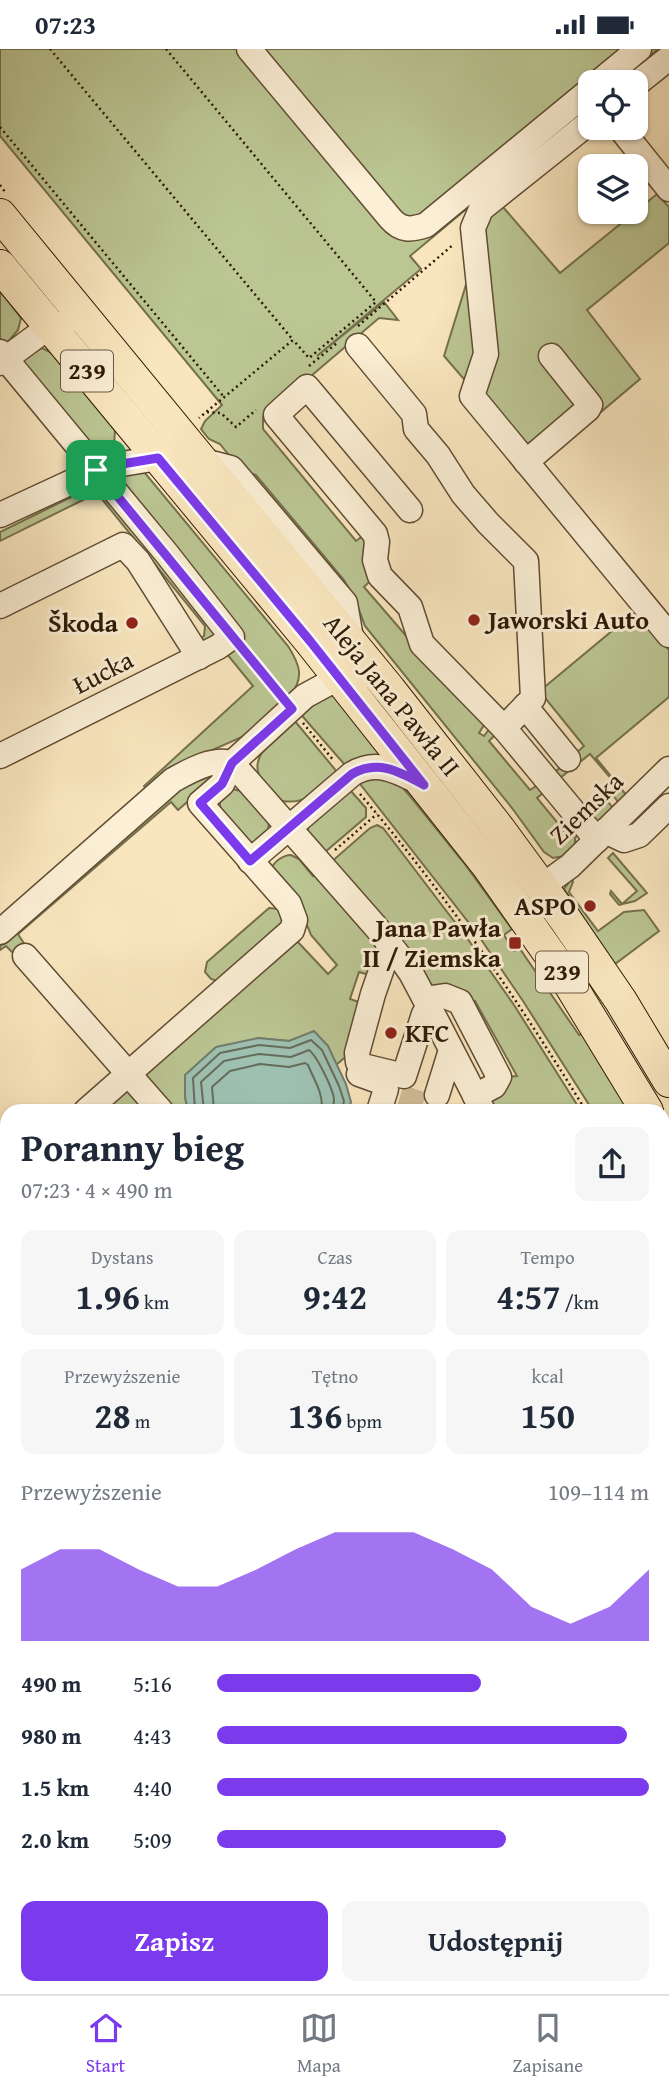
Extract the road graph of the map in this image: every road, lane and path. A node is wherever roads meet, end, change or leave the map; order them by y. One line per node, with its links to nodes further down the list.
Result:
1 (50, 49): 17 (path)
2 (166, 49): 17 (path)
3 (249, 49): 8 (street)
4 (639, 49): 6 (street)
5 (669, 58): 7 (street)
6 (614, 70)
7 (648, 75)
8 (578, 100)
9 (0, 127): 21 (path)
10 (578, 132): 24 (street)
11 (630, 140): 12 (street)
12 (669, 189)
13 (0, 215): 16 (main road, Aleja Jana Pawła II / 239)
14 (0, 266): 15 (main road, Aleja Jana Pawła II / 239)
15 (50, 326): 16 (street); 20 (street); 23 (main road, Aleja Jana Pawła II / 239)
16 (90, 326): 34 (main road, Aleja Jana Pawła II / 239)
17 (293, 340): 21 (path)
18 (358, 346): 36 (street)
19 (551, 356): 24 (street)
20 (2, 358): 25 (street)
21 (225, 397): 22 (path)
22 (219, 401)
23 (158, 458): 25 (street); 31 (main road, Aleja Jana Pawła II / 239)
24 (526, 462): 29 (street)
25 (96, 470): 27 (street); 30 (street)
26 (410, 510): 37 (street)
27 (0, 515)
28 (0, 605): 32 (street)
29 (669, 635)
30 (232, 637): 32 (street, Łucka); 35 (path)
31 (310, 641): 33 (main road, Aleja Jana Pawła II / 239); 35 (street)
32 (199, 657): 38 (street, Łucka)
33 (341, 681): 34 (street); 35 (street); 43 (main road, Aleja Jana Pawła II / 239)
34 (390, 690): 48 (main road, Aleja Jana Pawła II / 239)
35 (298, 703): 40 (street); 42 (path)
36 (525, 706): 37 (street); 39 (street)
37 (504, 728): 46 (street)
38 (0, 757)
39 (568, 759)
40 (232, 763): 45 (street); 47 (street); 49 (street)
41 (669, 769): 46 (street, Ziemska)
42 (347, 778): 43 (street); 45 (street); 61 (path)
43 (424, 785): 62 (main road, Aleja Jana Pawła II / 239)
44 (669, 806): 46 (street)
45 (289, 828): 47 (street); 50 (street)
46 (601, 836): 48 (street, Ziemska)
47 (250, 861): 56 (street)
48 (541, 887): 55 (main road, Aleja Jana Pawła II / 239)
49 (0, 932)
50 (390, 945): 52 (street); 54 (street)
51 (25, 955): 56 (street)
52 (431, 1010): 53 (street); 53 (street); 54 (street); 60 (street)
53 (451, 1050): 60 (street)
54 (356, 1056): 59 (street)
55 (666, 1069)
56 (129, 1073): 57 (street); 58 (street)
57 (94, 1104)
58 (155, 1104)
59 (381, 1104)
60 (479, 1104)
61 (582, 1104)
62 (643, 1104)

